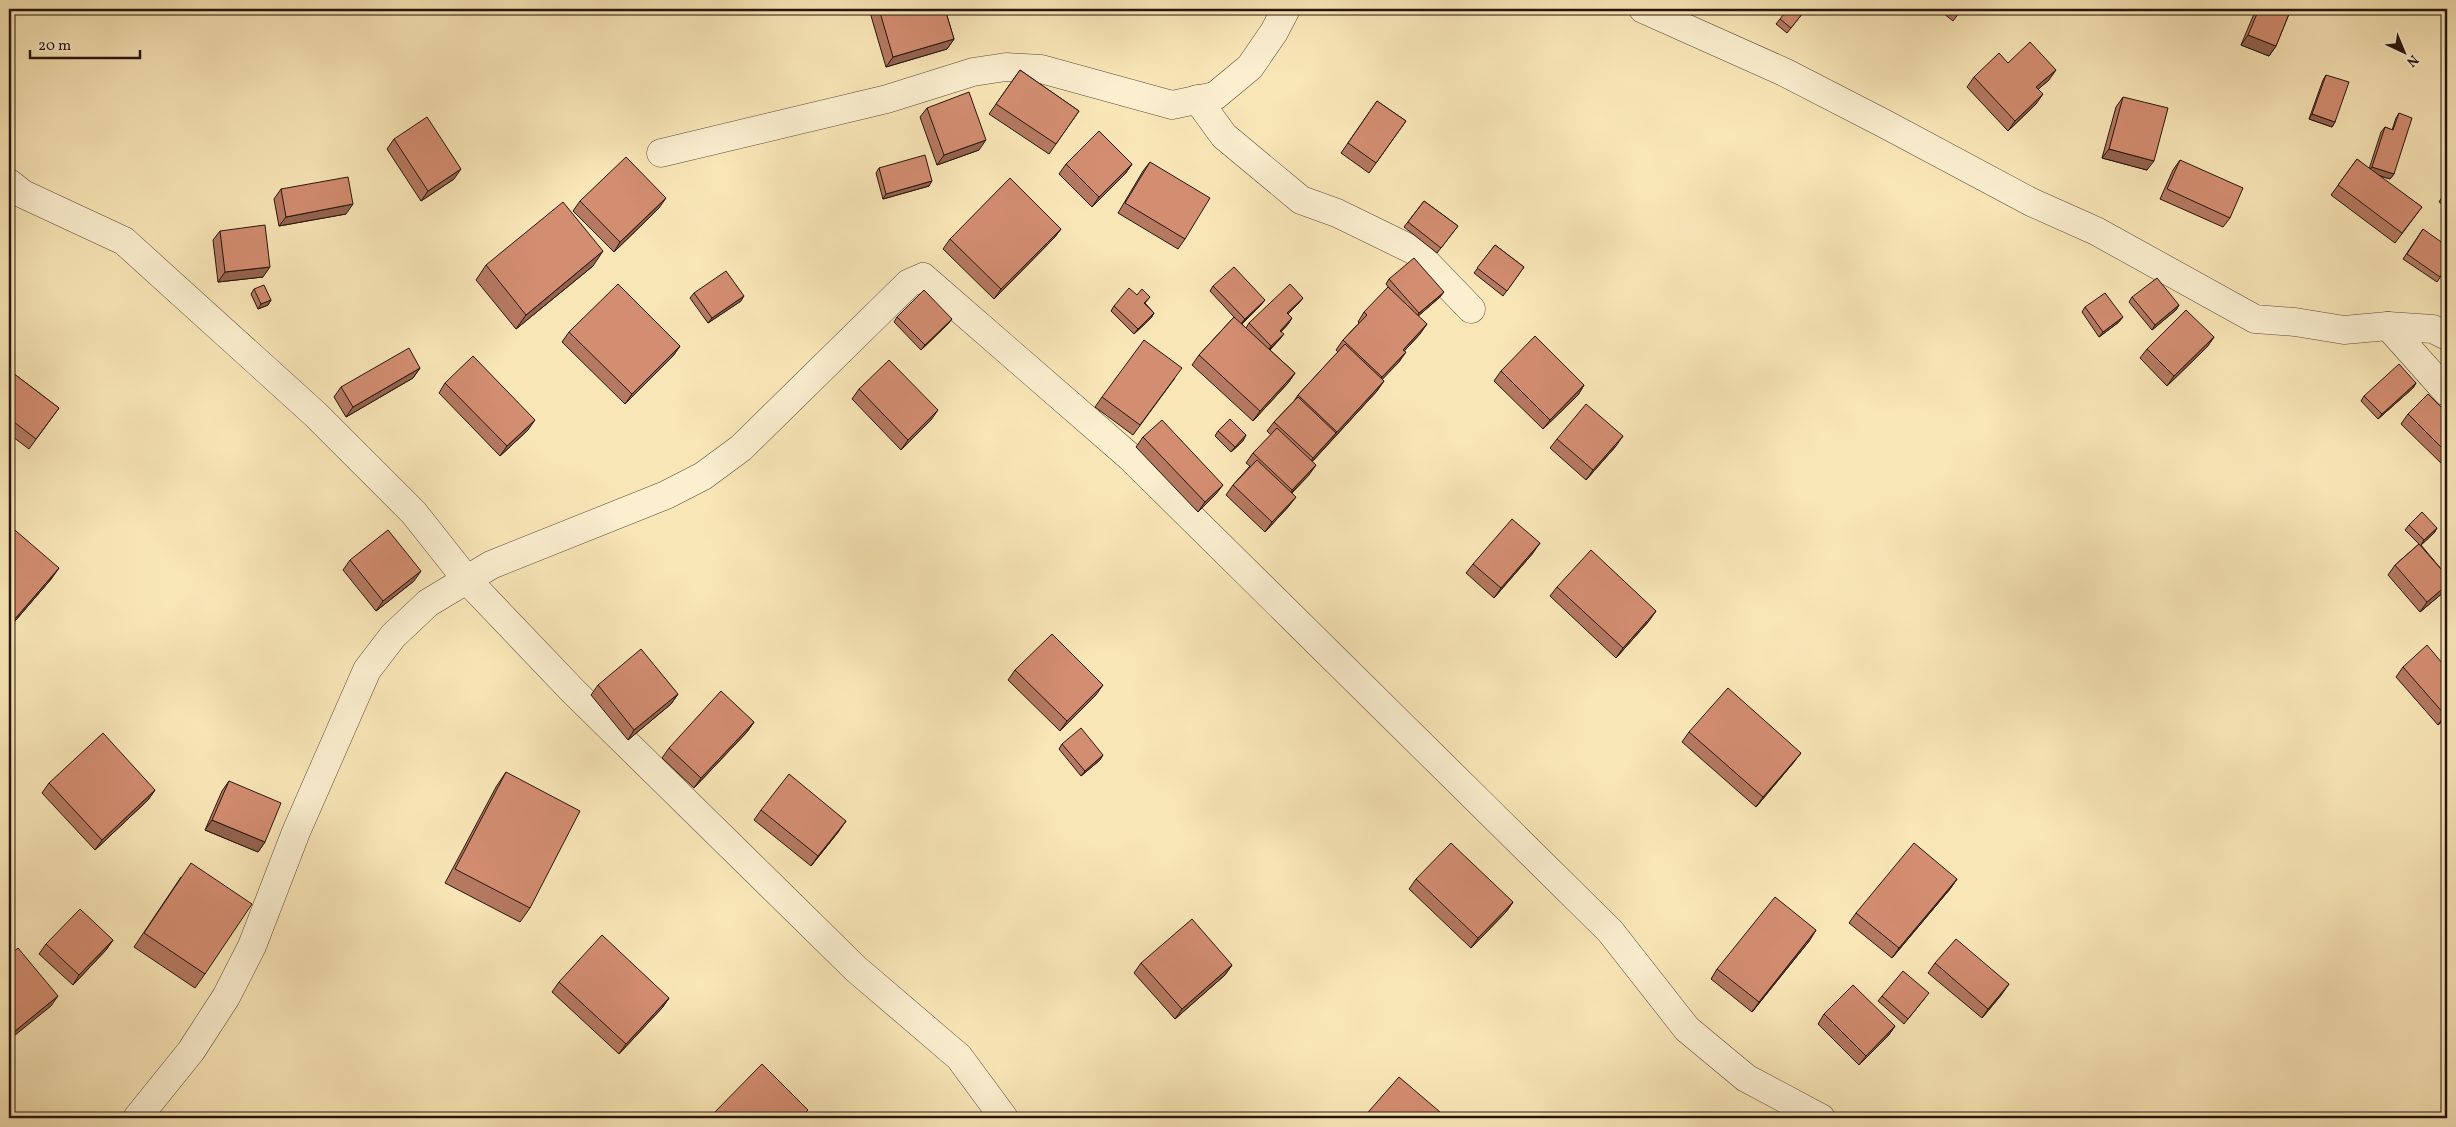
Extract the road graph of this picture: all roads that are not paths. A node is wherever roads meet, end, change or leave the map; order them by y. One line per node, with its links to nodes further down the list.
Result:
1 (1286, 9): 3 (street)
2 (1643, 9): 7 (street)
3 (1198, 100): 4 (street); 6 (street)
4 (661, 153)
5 (9, 183): 10 (street)
6 (1471, 309)
7 (2388, 326): 8 (street); 9 (street)
8 (2442, 326)
9 (2447, 392)
10 (467, 580): 11 (street); 12 (street); 13 (street)
11 (137, 1118)
12 (1004, 1118)
13 (1821, 1118)

